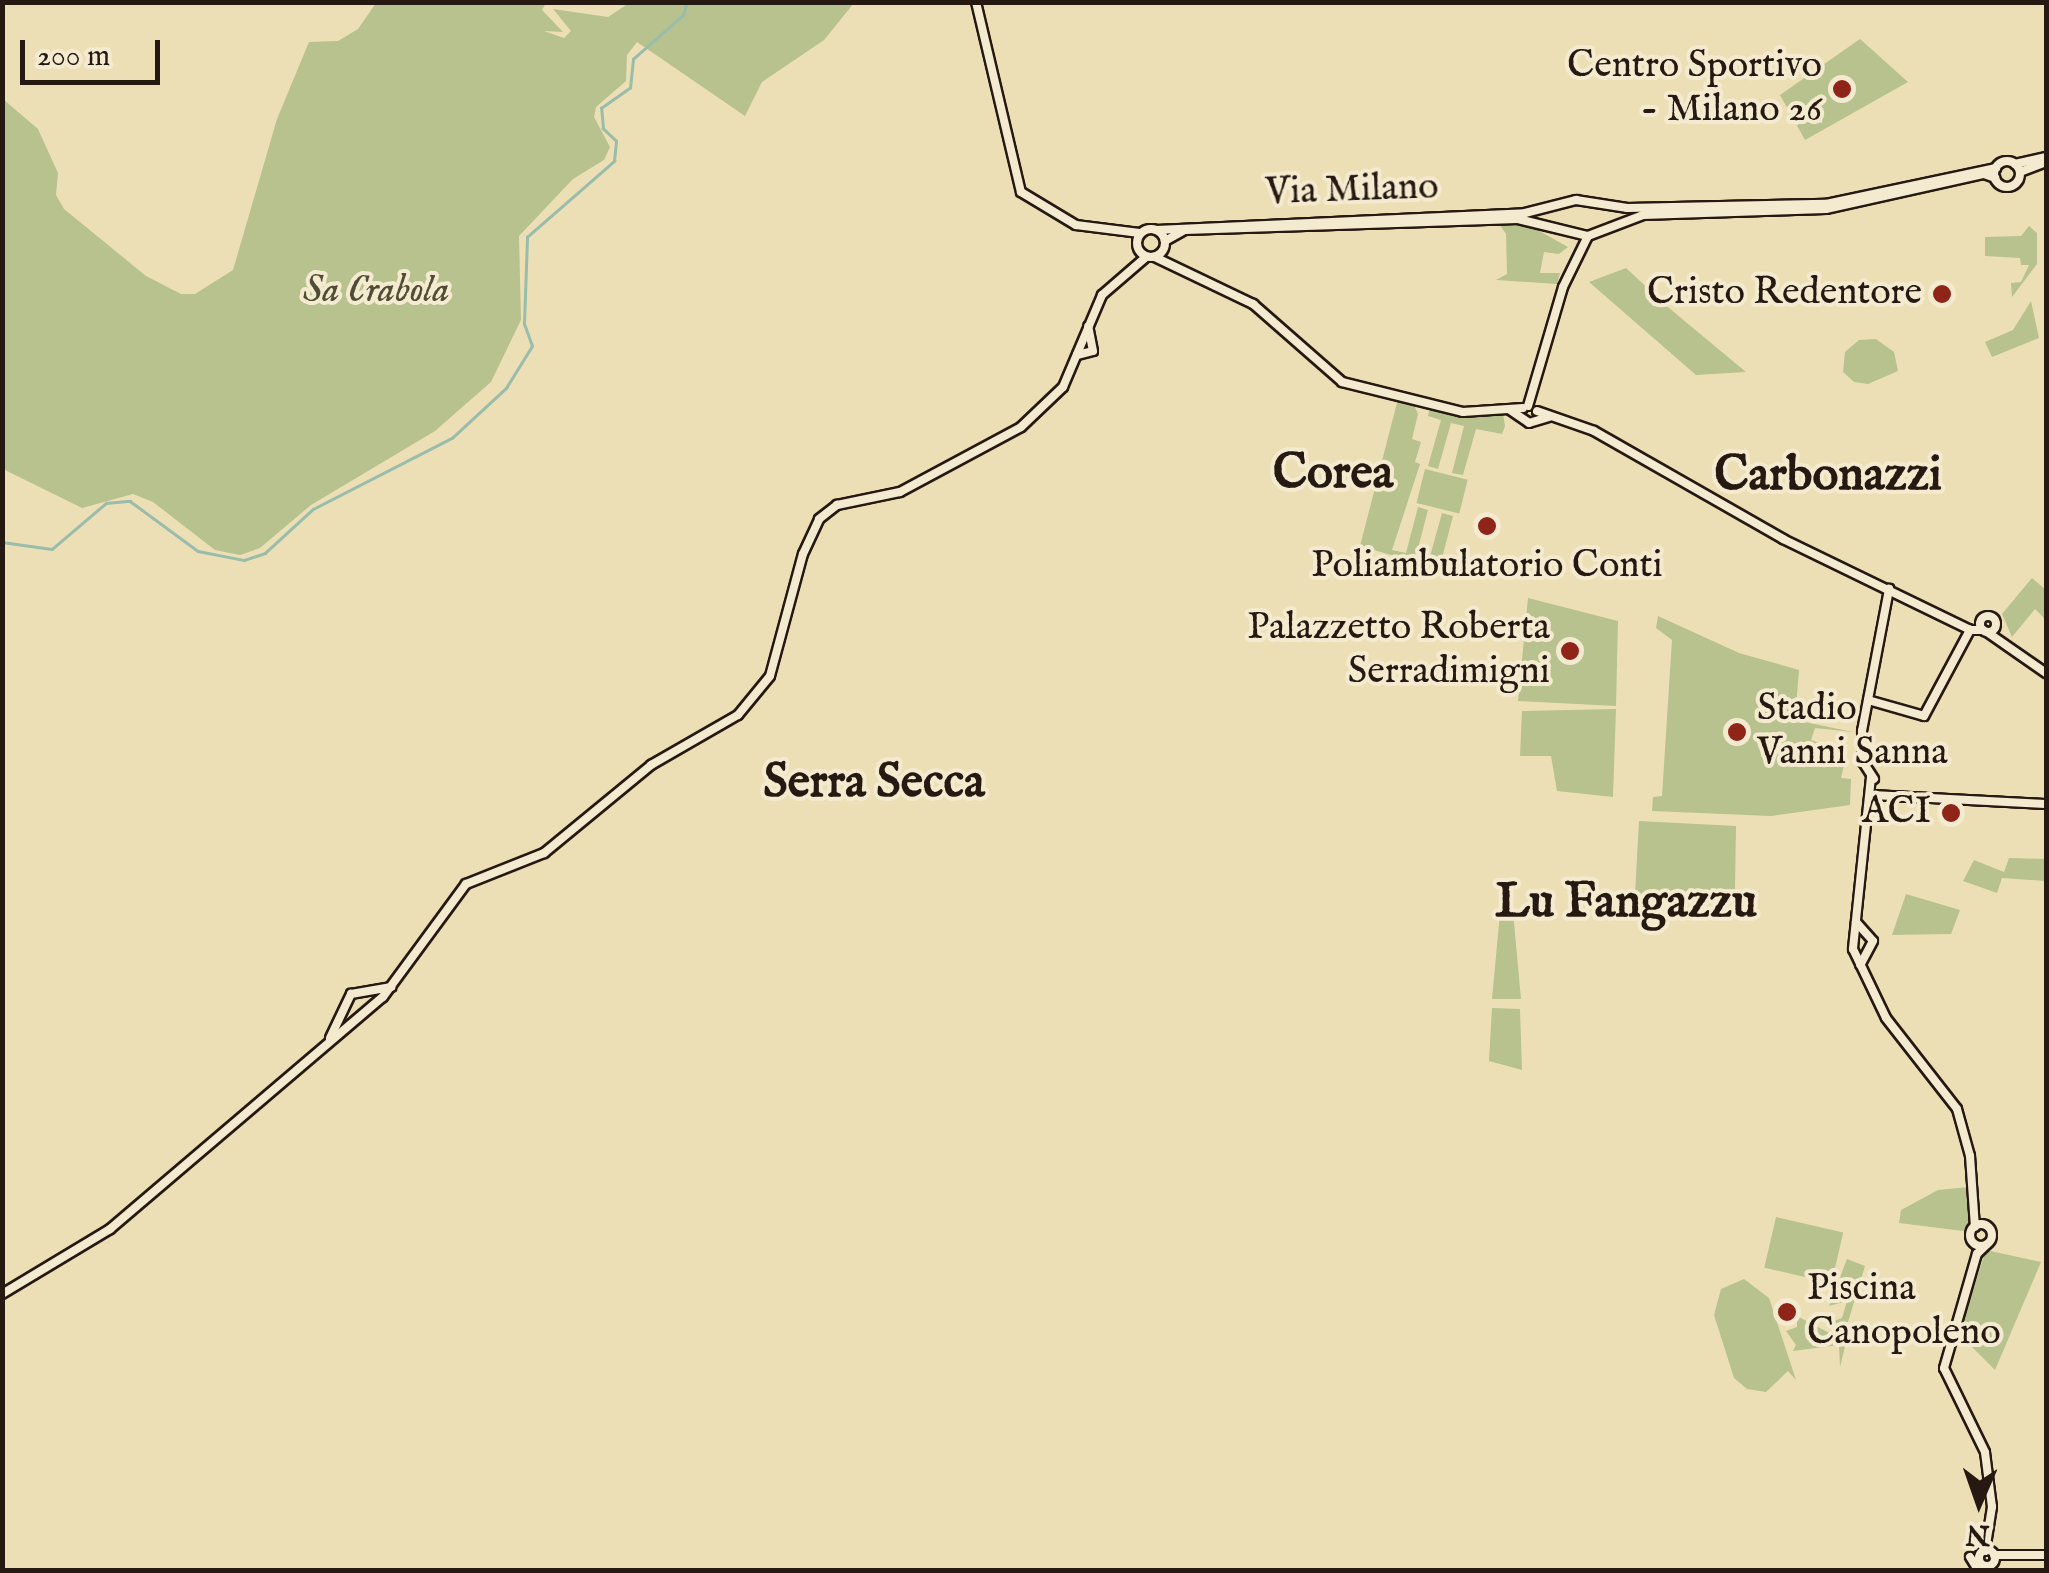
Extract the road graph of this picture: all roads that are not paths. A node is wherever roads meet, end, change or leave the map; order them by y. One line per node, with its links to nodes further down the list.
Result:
1 (976, 2): 12 (main road, Via Milano)
2 (2046, 160): 3 (main road)
3 (2018, 168): 4 (main road); 4 (main road)
4 (1996, 173): 5 (main road); 7 (main road)
5 (1609, 204): 6 (main road, Via Milano); 7 (main road)
6 (1549, 208): 8 (main road, Via Milano); 9 (main road)
7 (1611, 229): 11 (main road, Via Milano)
8 (1156, 230): 12 (main road, Via Milano); 13 (main road)
9 (1550, 230): 10 (main road, Via Milano); 13 (main road, Via Milano)
10 (1565, 235): 11 (main road, Via Milano); 14 (main road)
11 (1588, 236): 14 (main road)
12 (1138, 241): 15 (main road); 17 (main road)
13 (1165, 242): 15 (main road); 16 (main road)
14 (1575, 255): 22 (main road)
15 (1151, 257): 16 (main road); 17 (main road)
16 (1176, 264): 22 (main road)
17 (1130, 265): 18 (main road)
18 (1089, 318): 19 (main road); 20 (main road)
19 (1078, 341): 20 (main road); 21 (main road)
20 (1089, 341): 21 (main road)
21 (1080, 356): 35 (main road)
22 (1530, 412): 23 (main road)
23 (1889, 589): 26 (main road); 30 (main road)
24 (1981, 619): 25 (main road); 26 (main road); 27 (main road)
25 (1996, 623): 27 (main road); 28 (main road)
26 (1969, 629): 27 (main road); 30 (main road)
27 (1985, 631): 28 (main road)
28 (2014, 645): 29 (main road)
29 (2046, 673)
30 (1868, 700): 31 (main road)
31 (1875, 795): 32 (main road); 33 (main road)
32 (2046, 804)
33 (1856, 922): 34 (main road); 34 (main road)
34 (1861, 970): 37 (main road)
35 (392, 986): 36 (main road); 36 (main road)
36 (328, 1042): 39 (main road)
37 (1979, 1223): 38 (main road); 38 (main road)
38 (1976, 1249): 43 (main road)
39 (2, 1294)
40 (2046, 1555): 42 (main road)
41 (1970, 1557): 43 (main road)
42 (2015, 1558): 43 (main road); 43 (main road)
43 (1989, 1561)

